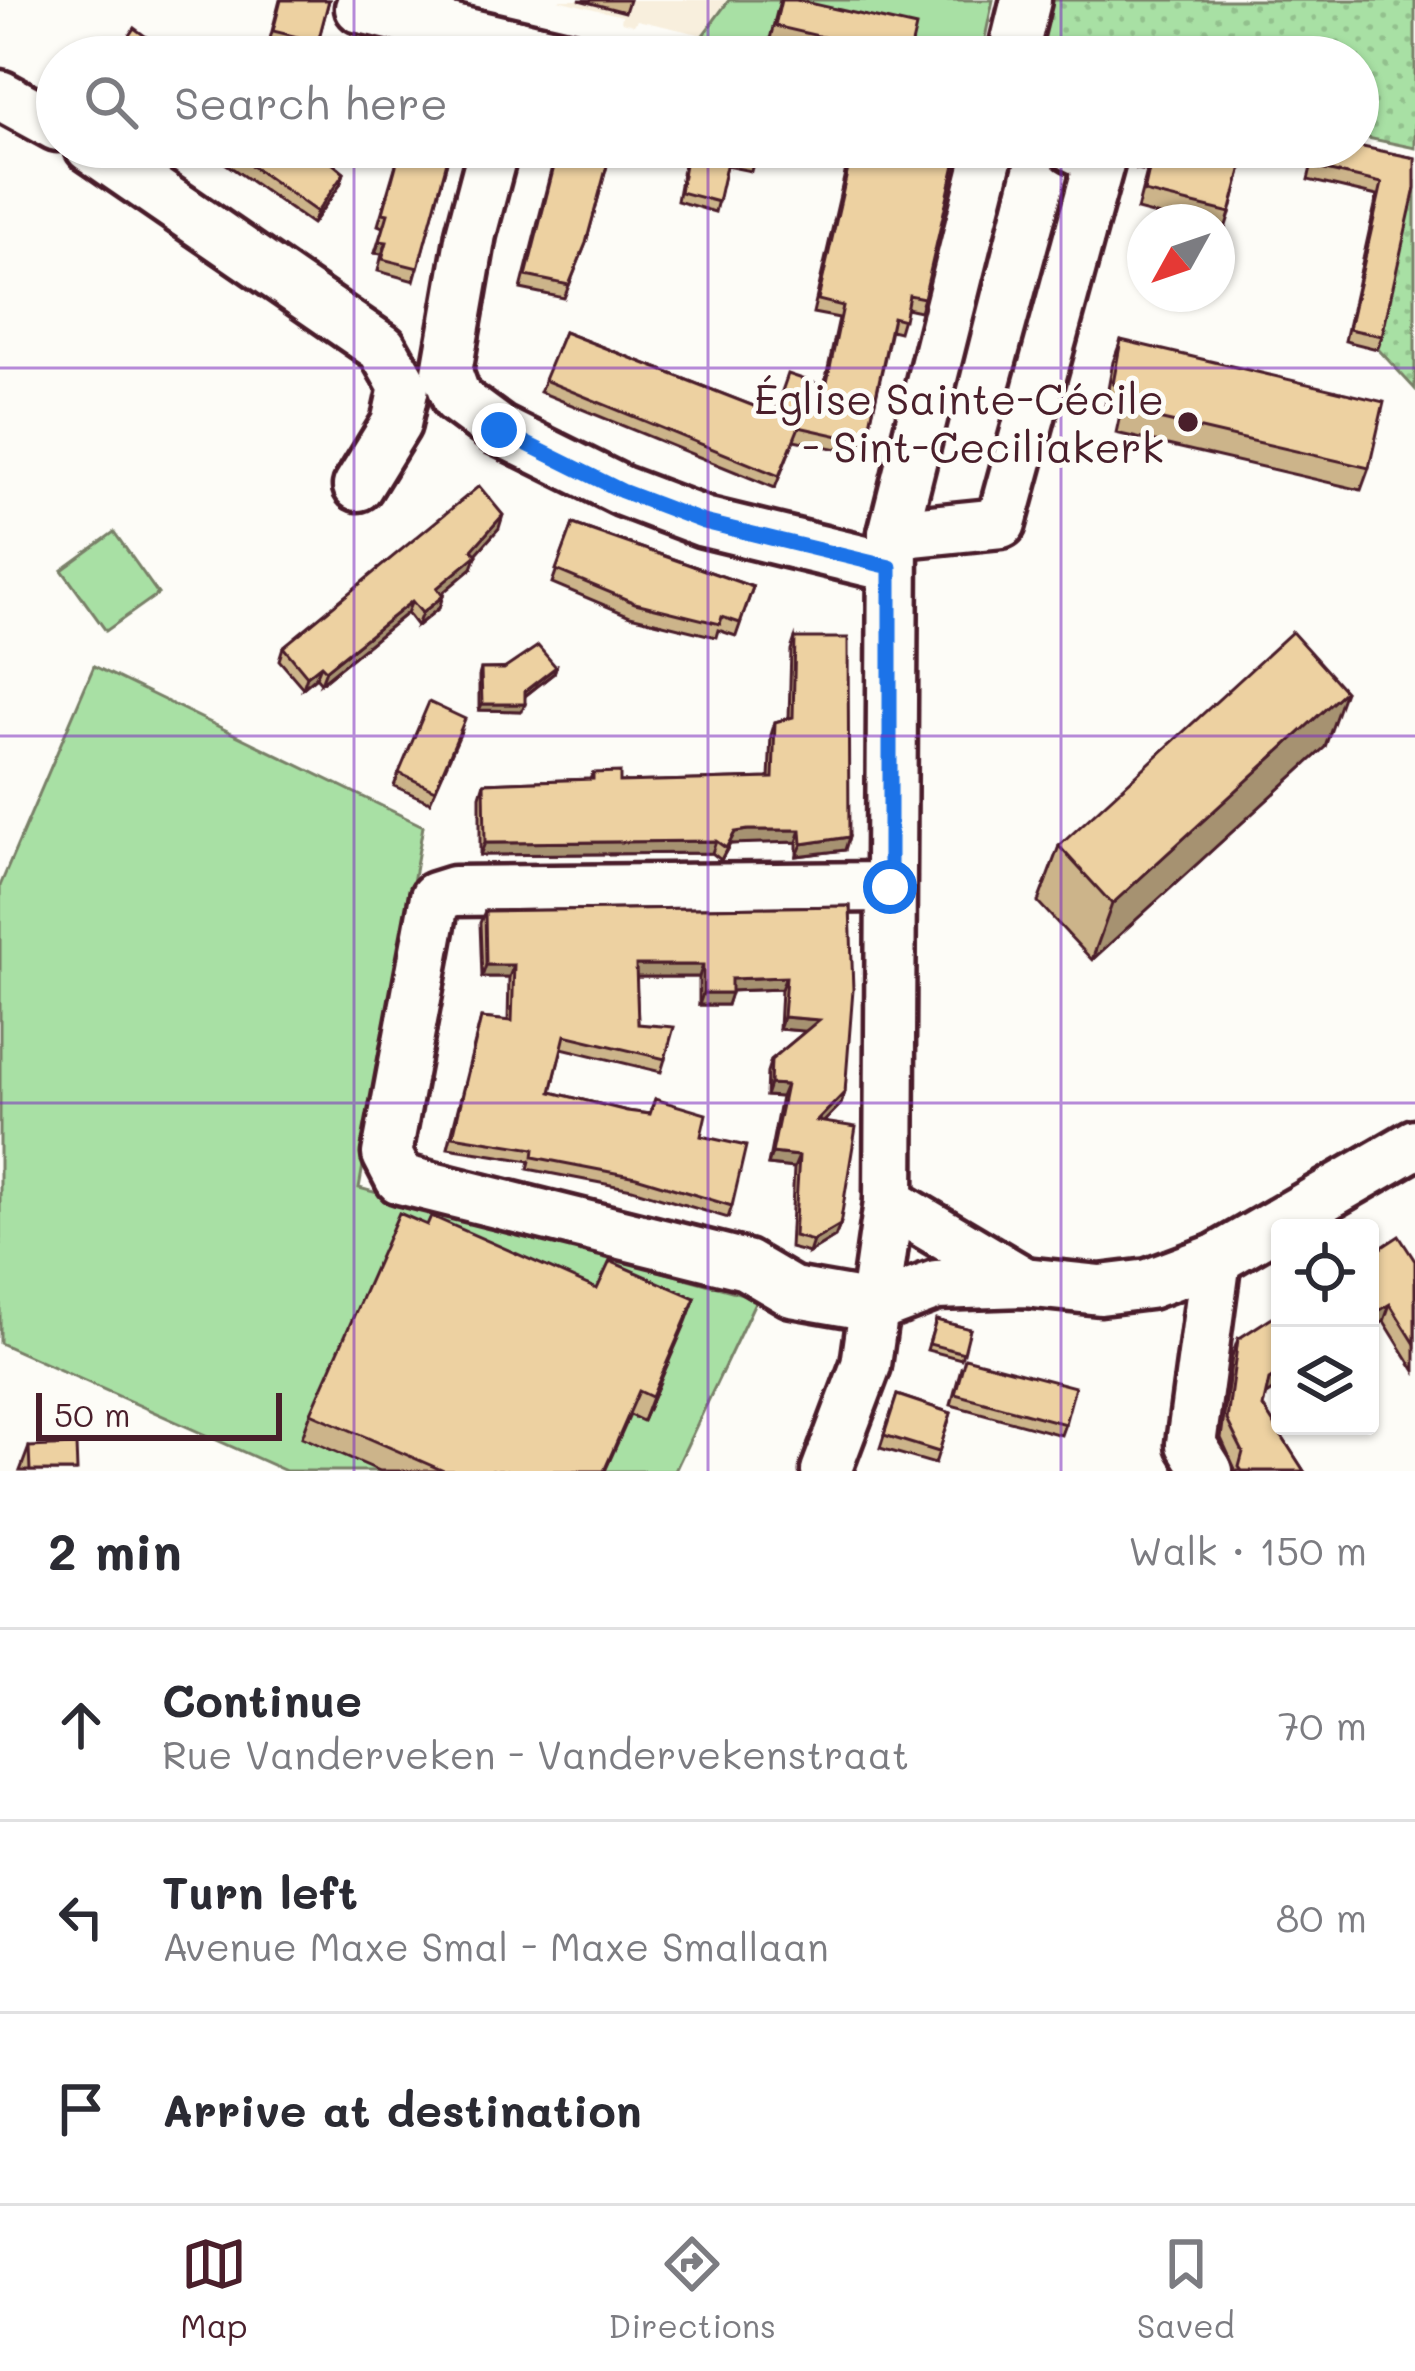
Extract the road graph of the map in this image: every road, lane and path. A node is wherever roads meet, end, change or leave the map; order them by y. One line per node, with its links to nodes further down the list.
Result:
1 (1026, 0): 4 (street)
2 (360, 8): 3 (street)
3 (466, 36)
4 (1017, 36)
5 (0, 95): 6 (street)
6 (36, 115)
7 (121, 168): 11 (street)
8 (488, 168): 12 (street)
9 (985, 168): 12 (street)
10 (1098, 168): 12 (street)
11 (358, 486)
12 (891, 550): 13 (street)
13 (890, 887): 15 (street); 18 (street)
14 (1415, 1144): 16 (street)
15 (889, 1202): 17 (street); 18 (street)
16 (1216, 1259): 17 (street); 20 (street)
17 (1024, 1282): 18 (street)
18 (878, 1307): 19 (street)
19 (826, 1471)
20 (1208, 1471)

